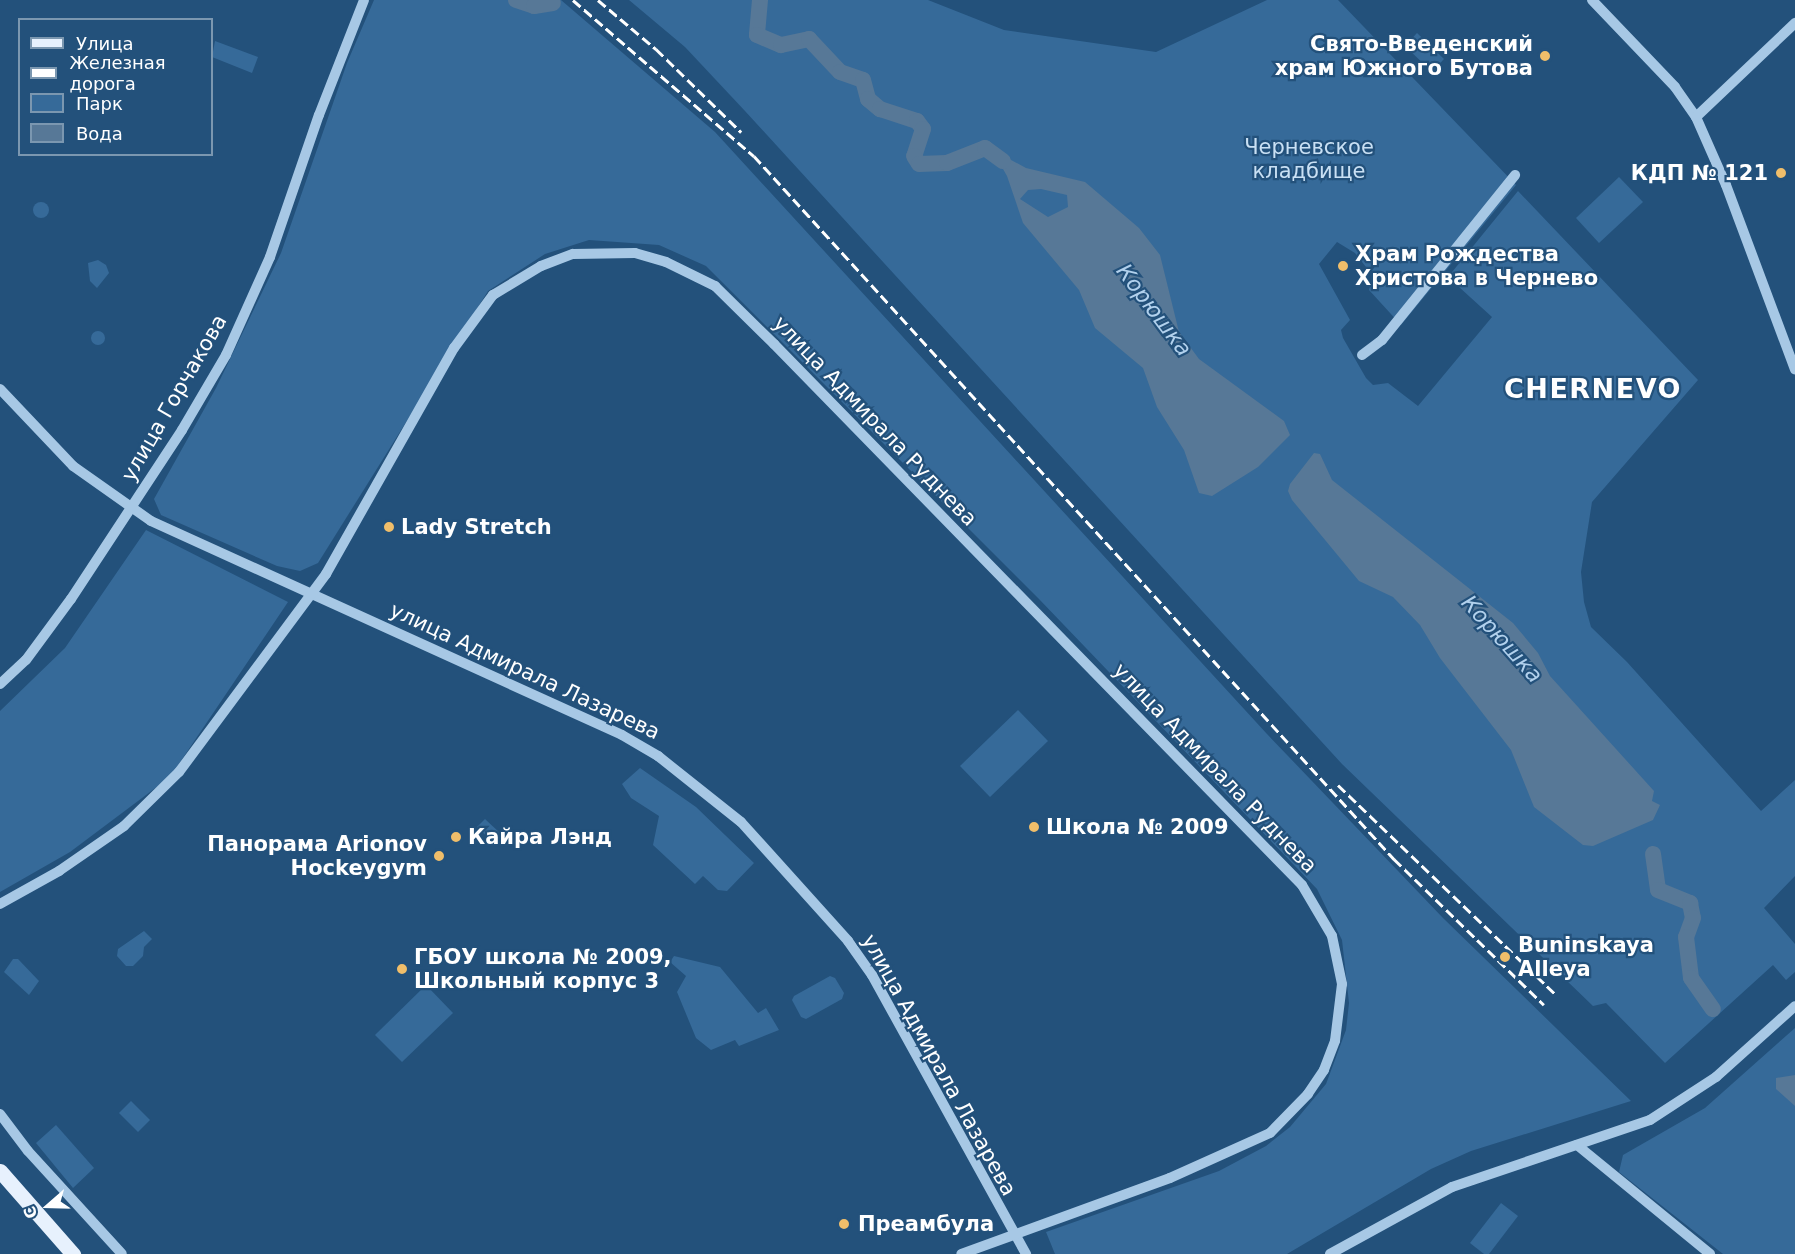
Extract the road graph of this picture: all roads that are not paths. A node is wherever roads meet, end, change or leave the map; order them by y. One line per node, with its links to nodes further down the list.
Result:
1 (364, 0): 9 (street, улица Горчакова)
2 (1592, 0): 4 (street)
3 (1792, 26): 4 (street)
4 (1696, 117): 7 (street)
5 (1515, 175): 6 (street)
6 (1362, 355)
7 (1795, 370)
8 (0, 389): 9 (street, улица Адмирала Лазарева)
9 (132, 509): 10 (street, улица Адмирала Лазарева); 11 (street, улица Горчакова)
10 (312, 593): 12 (street, улица Адмирала Руднева); 17 (street, улица Адмирала Лазарева); 17 (street, улица Адмирала Руднева)
11 (0, 684)
12 (0, 904)
13 (1795, 1006): 15 (street)
14 (0, 1114): 19 (street)
15 (1577, 1145): 22 (street); 23 (street)
16 (0, 1171): 18 (main road)
17 (1014, 1234): 20 (street, улица Адмирала Руднева); 21 (street, улица Адмирала Лазарева)
18 (73, 1254)
19 (122, 1254)
20 (961, 1254)
21 (1026, 1254)
22 (1330, 1254)
23 (1710, 1254)

